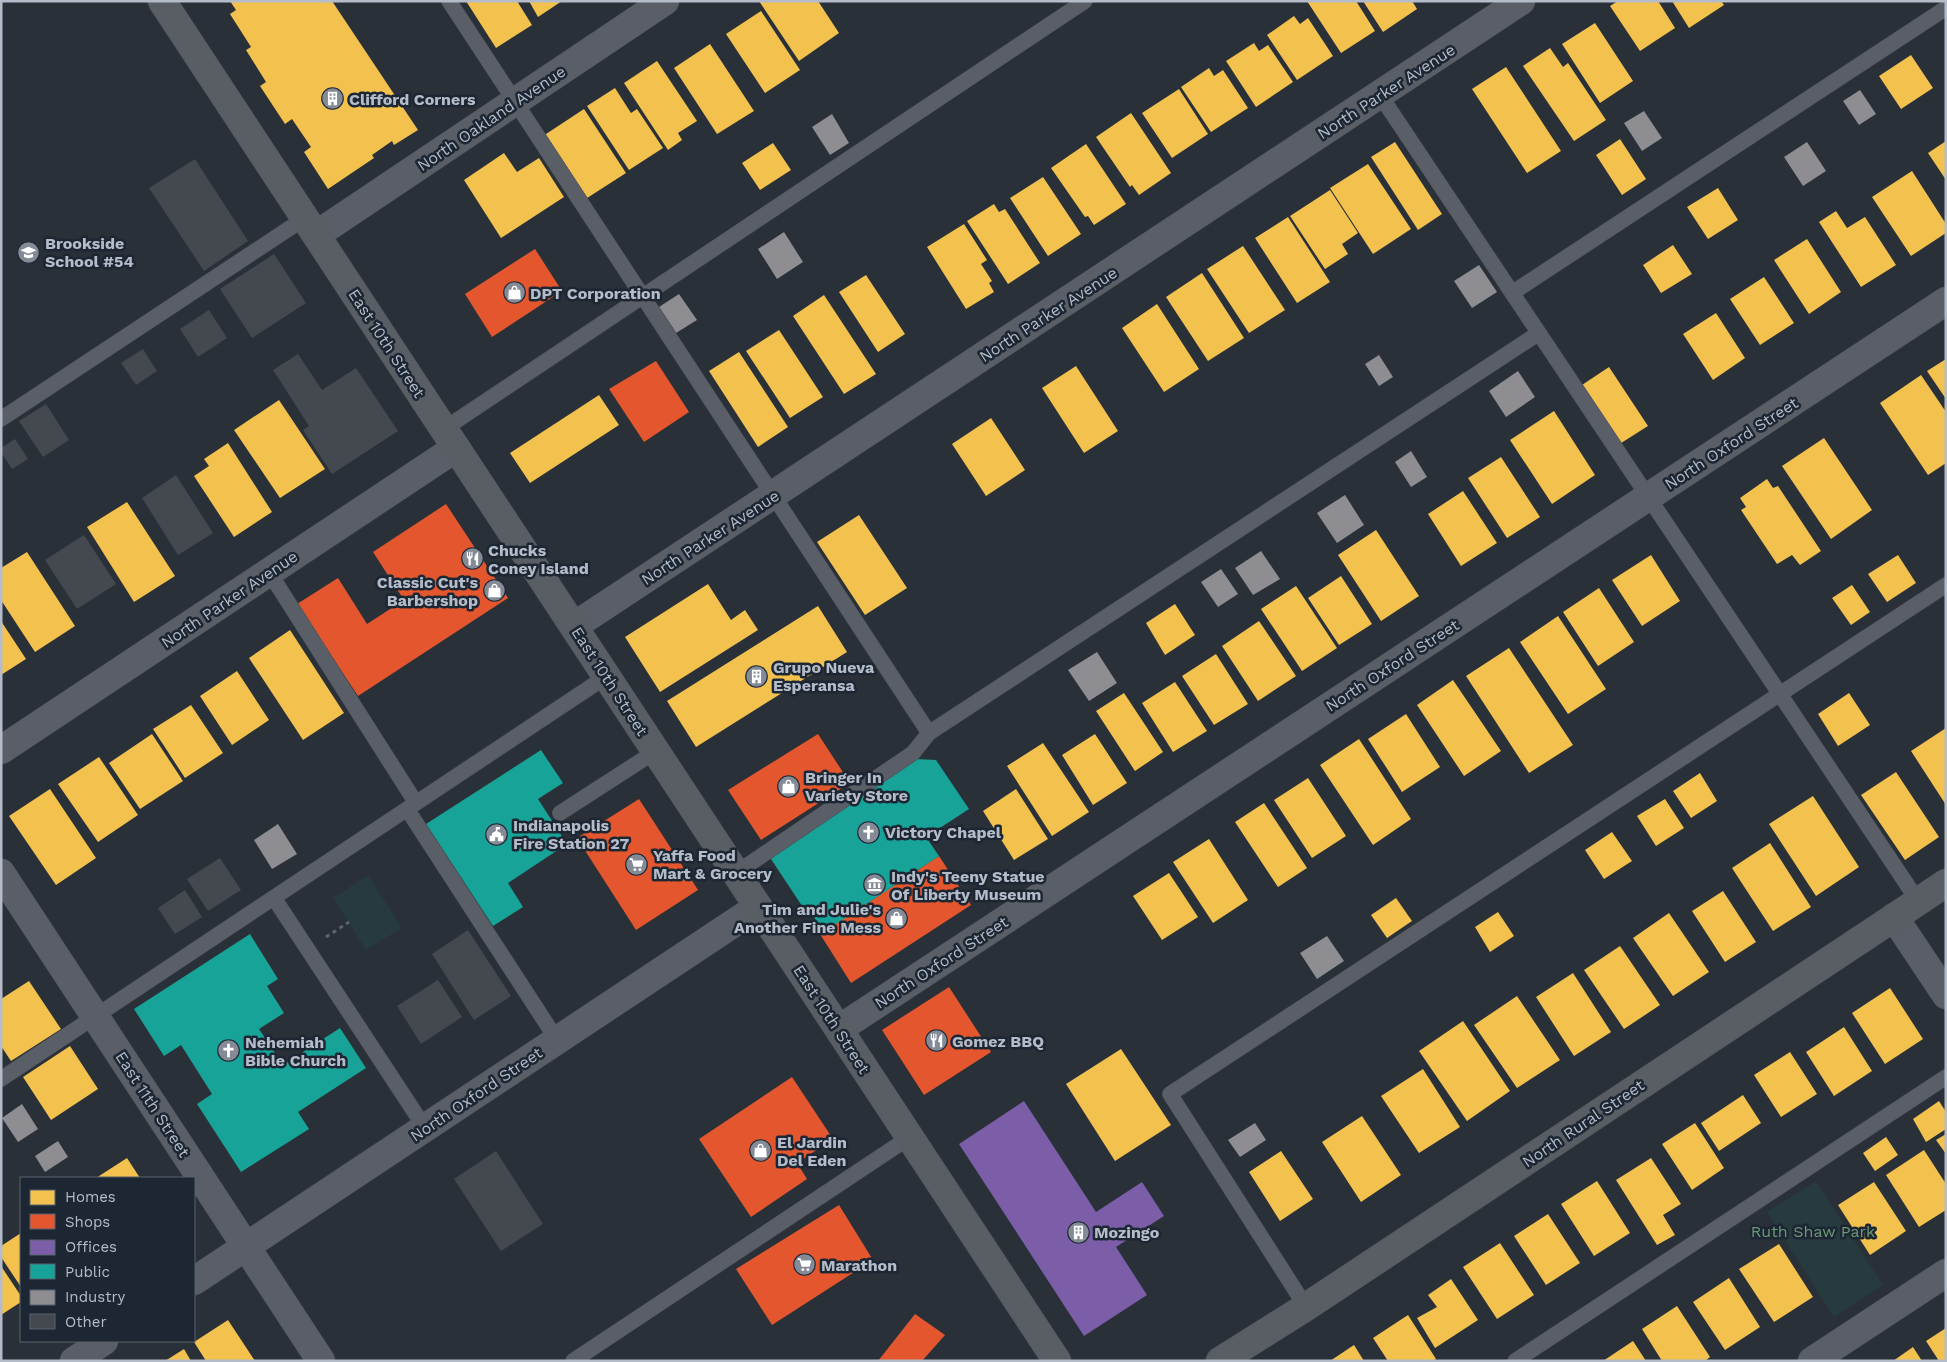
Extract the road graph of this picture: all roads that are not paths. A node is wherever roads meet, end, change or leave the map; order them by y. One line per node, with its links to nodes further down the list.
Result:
1 (162, 1): 9 (main road, East 10th Street)
2 (449, 1): 8 (lane)
3 (665, 1): 8 (street, North Oakland Avenue)
4 (1085, 1): 11 (lane)
5 (1521, 1): 7 (street, North Parker Avenue)
6 (1946, 8): 10 (lane)
7 (1380, 95): 10 (lane); 16 (street, North Parker Avenue)
8 (516, 101): 9 (street, North Oakland Avenue); 11 (lane)
9 (310, 226): 14 (lane); 15 (main road, East 10th Street)
10 (1512, 293): 13 (lane)
11 (643, 296): 15 (lane); 16 (lane)
12 (1946, 301): 17 (street, North Oxford Street)
13 (1539, 333): 17 (lane); 23 (lane)
14 (1, 419)
15 (450, 439): 18 (street, North Parker Avenue); 20 (main road, East 10th Street)
16 (773, 495): 20 (street, North Parker Avenue); 23 (lane)
17 (1648, 497): 22 (lane); 37 (street, North Oxford Street)
18 (269, 572): 24 (street, North Parker Avenue); 26 (lane)
19 (1946, 585): 22 (lane)
20 (574, 626): 21 (main road, East 10th Street)
21 (607, 676): 25 (main road, East 10th Street); 26 (lane)
22 (1780, 694): 32 (lane); 46 (lane)
23 (929, 733): 29 (lane)
24 (1, 750)
25 (656, 751): 27 (lane); 29 (main road, East 10th Street)
26 (412, 806): 31 (lane); 38 (lane)
27 (560, 813)
28 (1, 873): 36 (street, East 11th Street)
29 (736, 873): 33 (main road, East 10th Street)
30 (1946, 883): 32 (main road, North Rural Street)
31 (274, 898): 36 (lane); 41 (lane)
32 (1918, 901): 34 (main road, North Rural Street)
33 (758, 906): 37 (main road, East 10th Street); 38 (street, North Oxford Street)
34 (1894, 916): 35 (street); 46 (main road, North Rural Street)
35 (1946, 995)
36 (95, 1016): 40 (lane); 43 (street, East 11th Street)
37 (839, 1030): 42 (main road, East 10th Street)
38 (557, 1040): 41 (street, North Oxford Street)
39 (1946, 1077): 53 (lane)
40 (1, 1079)
41 (425, 1128): 43 (street, North Oxford Street)
42 (910, 1137): 50 (lane); 51 (main road, East 10th Street)
43 (246, 1246): 45 (street, North Oxford Street); 49 (street, East 11th Street)
44 (1946, 1273): 54 (street)
45 (195, 1280)
46 (1306, 1307): 52 (main road, North Rural Street)
47 (102, 1342): 48 (street)
48 (74, 1361)
49 (322, 1361)
50 (573, 1361)
51 (1057, 1361)
52 (1220, 1361)
53 (1515, 1361)
54 (1812, 1361)

